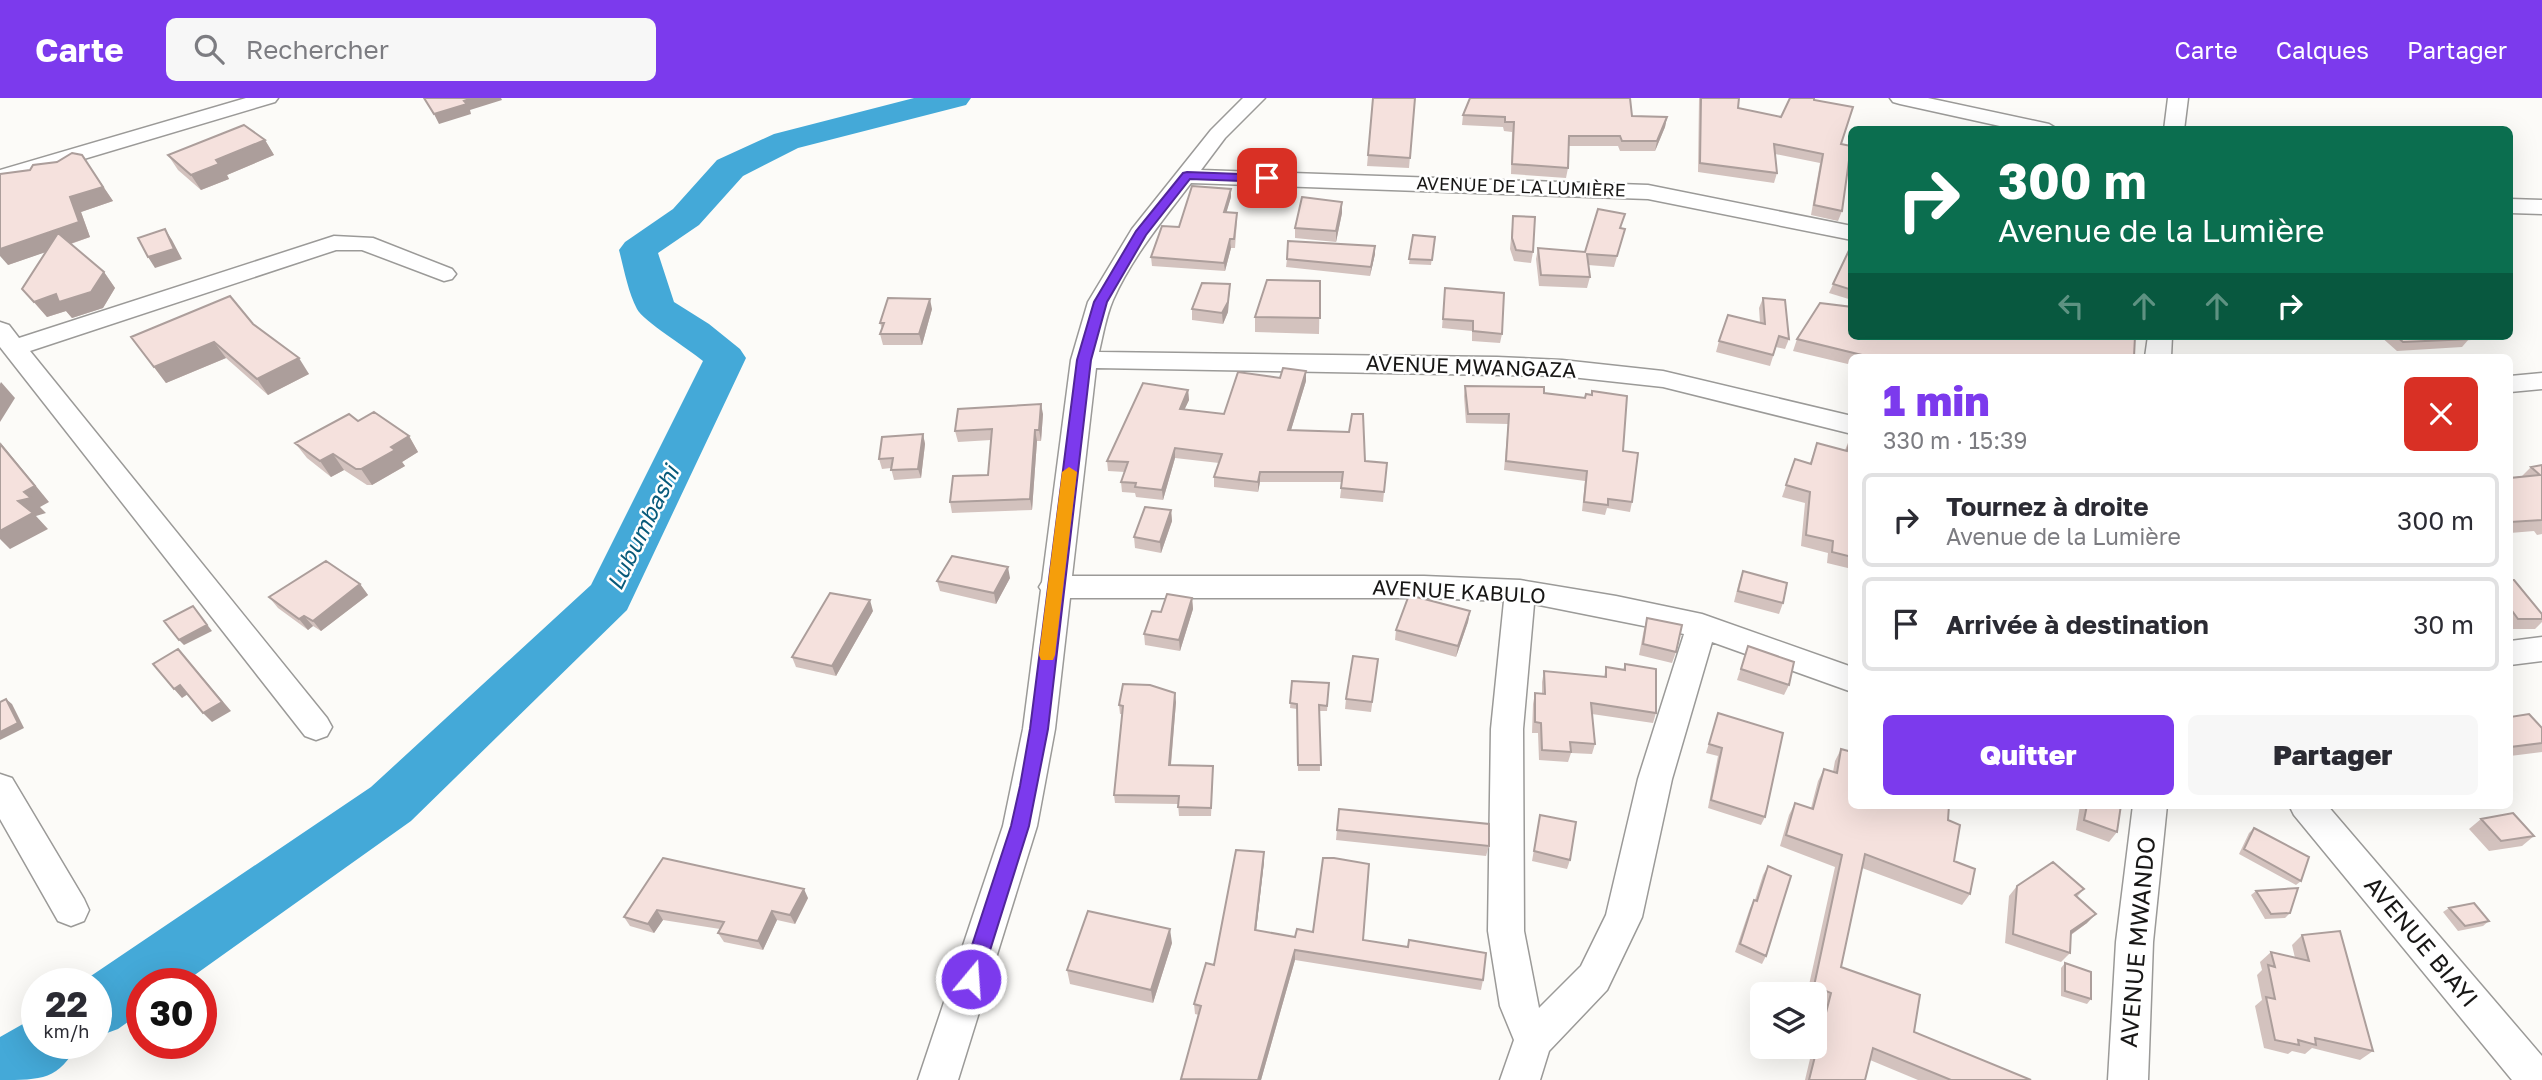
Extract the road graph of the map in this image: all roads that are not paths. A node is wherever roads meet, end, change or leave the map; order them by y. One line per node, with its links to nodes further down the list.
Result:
1 (268, 98): 8 (street)
2 (1255, 98): 7 (street)
3 (1900, 98): 5 (street)
4 (2178, 98): 6 (street)
5 (2030, 126)
6 (2174, 126)
7 (1187, 176): 11 (street, AVENUE DE LA LUMIÈRE); 14 (street)
8 (0, 177)
9 (2513, 206): 10 (street)
10 (2542, 207)
11 (1848, 232)
12 (444, 274): 13 (street)
13 (8, 339): 24 (street)
14 (1084, 360): 17 (street, AVENUE MWANGAZA); 18 (street)
15 (2542, 380): 16 (street)
16 (2513, 384)
17 (1848, 424)
18 (1055, 587): 19 (street, AVENUE KABULO); 30 (street)
19 (1520, 591): 20 (street, AVENUE KABULO); 29 (street)
20 (1702, 626): 23 (street, AVENUE KABULO); 29 (street)
21 (2542, 649): 22 (street)
22 (2513, 653)
23 (1848, 679)
24 (316, 727)
25 (0, 788): 28 (street)
26 (2149, 809): 32 (street, AVENUE MWANDO)
27 (2309, 809): 33 (street, AVENUE BIAYI)
28 (71, 910)
29 (1533, 1040): 31 (street)
30 (938, 1080)
31 (1520, 1080)
32 (2128, 1080)
33 (2536, 1080)

